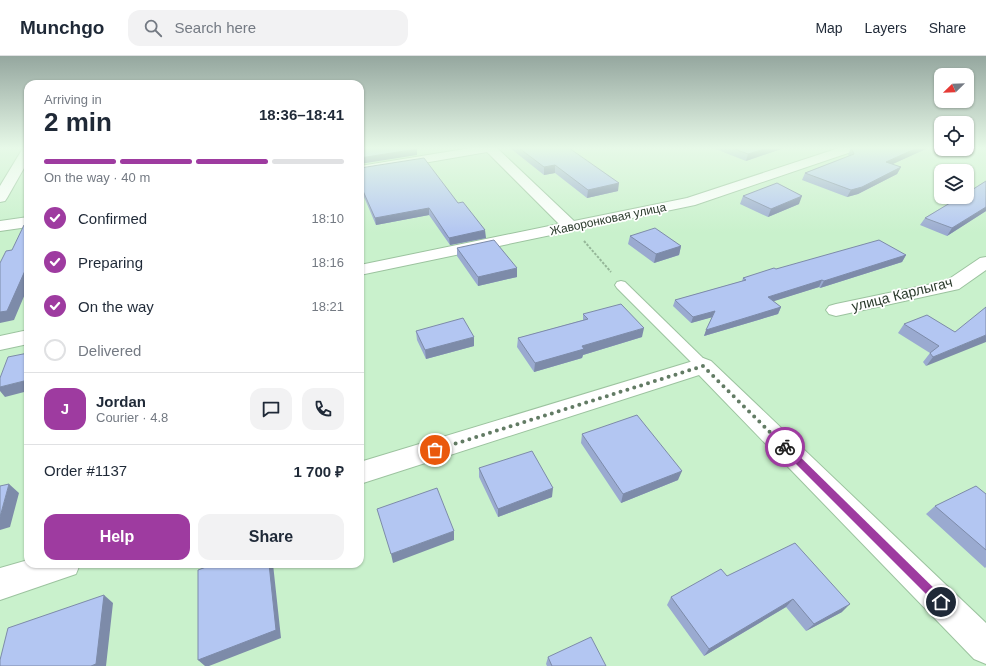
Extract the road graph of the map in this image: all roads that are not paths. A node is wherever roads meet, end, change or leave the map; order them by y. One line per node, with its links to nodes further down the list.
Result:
1 (12, 176): 4 (street)
2 (519, 176): 7 (street)
3 (767, 176): 7 (street, Жаворонковая улица)
4 (0, 198)
5 (24, 223): 6 (street)
6 (0, 226)
7 (571, 227): 9 (street, Жаворонковая улица)
8 (986, 262): 11 (street, улица Карлыгач)
9 (364, 269)
10 (622, 285): 14 (lane)
11 (836, 310)
12 (24, 338): 13 (street)
13 (0, 343)
14 (703, 366): 15 (street); 18 (street)
15 (364, 472)
16 (52, 568): 17 (street)
17 (0, 584)
18 (986, 647)

